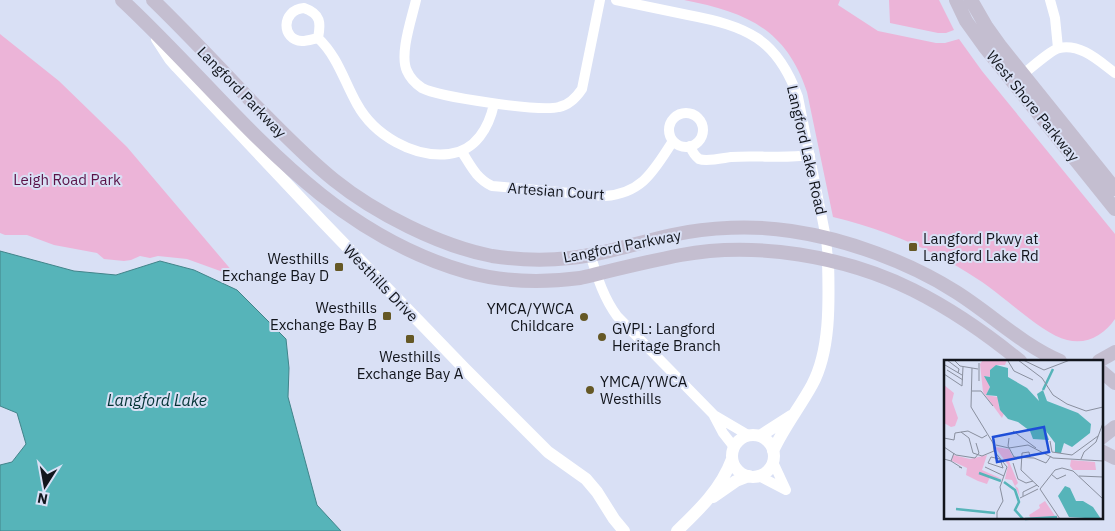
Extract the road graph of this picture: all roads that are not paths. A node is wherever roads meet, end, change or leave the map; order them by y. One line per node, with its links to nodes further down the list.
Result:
1 (122, 0): 9 (main road, Langford Parkway)
2 (153, 0): 22 (main road, Langford Parkway)
3 (416, 0): 14 (street)
4 (600, 0): 14 (street)
5 (616, 0): 18 (street, Langford Lake Road)
6 (956, 0): 13 (main road, West Shore Parkway)
7 (971, 0): 13 (main road, West Shore Parkway)
8 (1050, 0): 11 (street)
9 (148, 25): 24 (main road, Langford Parkway); 42 (street, Westhills Drive)
10 (318, 38): 17 (street)
11 (1058, 48): 12 (street); 13 (street)
12 (1115, 73)
13 (1018, 79): 19 (main road, West Shore Parkway); 20 (main road, West Shore Parkway)
14 (494, 104): 17 (street)
15 (672, 141): 16 (street); 16 (street); 17 (street, Artesian Court)
16 (690, 146): 18 (street)
17 (462, 152)
18 (810, 155): 21 (street, Langford Lake Road)
19 (1115, 189)
20 (1115, 209)
21 (826, 238): 22 (main road, Langford Parkway); 23 (street, Langford Lake Road); 27 (main road, Langford Parkway)
22 (590, 254): 24 (street)
23 (828, 260): 24 (main road, Langford Parkway); 26 (main road, Langford Parkway); 31 (street, Langford Lake Road)
24 (597, 274): 32 (street)
25 (1115, 352): 28 (main road)
26 (1019, 360)
27 (1058, 360)
28 (1101, 360)
29 (1102, 372): 30 (main road)
30 (1115, 383)
31 (793, 414): 34 (street, Langford Lake Road); 38 (street, Langford Lake Road)
32 (714, 415): 34 (street); 37 (street)
33 (1115, 427): 35 (main road)
34 (754, 436): 37 (street); 38 (street)
35 (1102, 438)
36 (1102, 452): 39 (main road)
37 (733, 453): 40 (street); 41 (street)
38 (773, 456): 40 (street); 40 (street)
39 (1115, 458)
40 (754, 476): 41 (street)
41 (707, 502): 43 (street)
42 (624, 531)
43 (677, 531)

